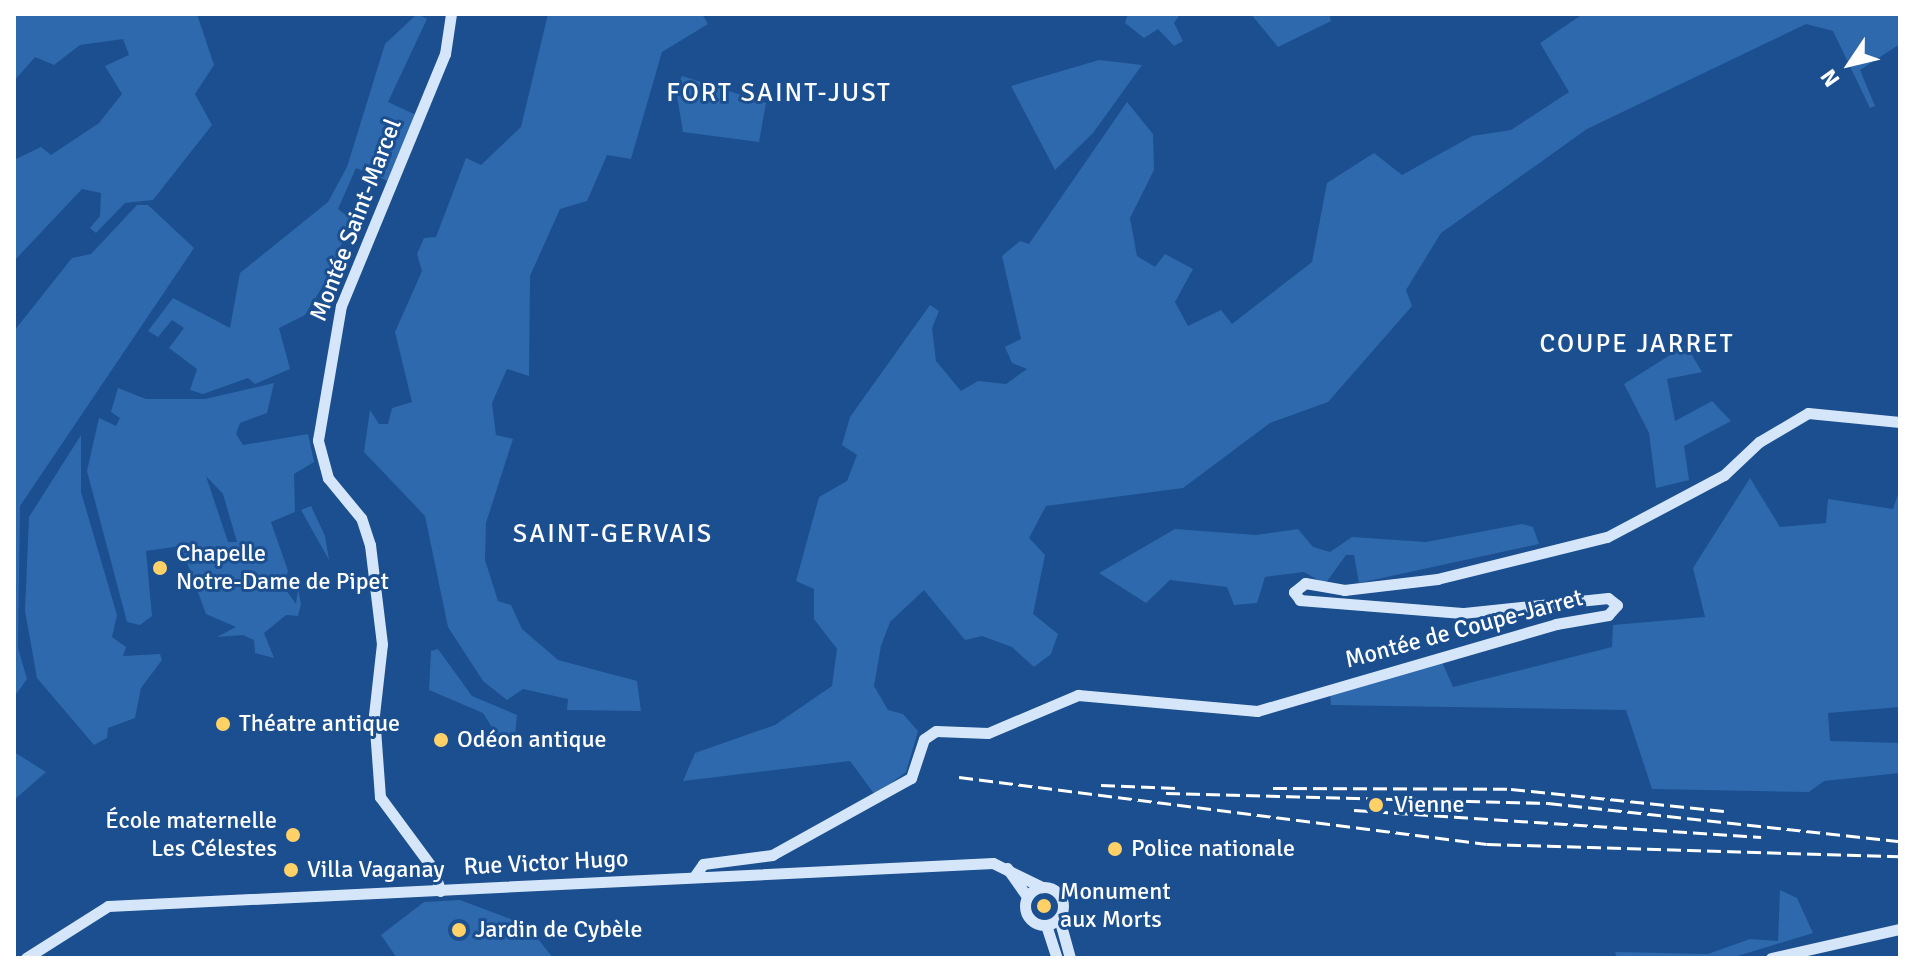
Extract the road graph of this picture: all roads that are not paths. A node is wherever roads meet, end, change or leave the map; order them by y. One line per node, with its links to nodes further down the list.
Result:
1 (451, 14): 6 (main road, Montée Saint-Marcel)
2 (1900, 422): 4 (main road, Montée de Coupe-Jarret)
3 (1004, 865): 4 (main road, Rue Victor Hugo); 5 (main road); 7 (main road)
4 (694, 877): 6 (main road, Rue Victor Hugo)
5 (1042, 887): 7 (main road); 8 (main road)
6 (440, 891): 11 (main road, Rue Victor Hugo)
7 (1027, 897): 9 (main road)
8 (1059, 918): 9 (main road); 13 (main road)
9 (1046, 925): 12 (main road)
10 (1900, 929): 14 (main road)
11 (26, 958)
12 (1057, 958)
13 (1070, 958)
14 (1771, 958)

